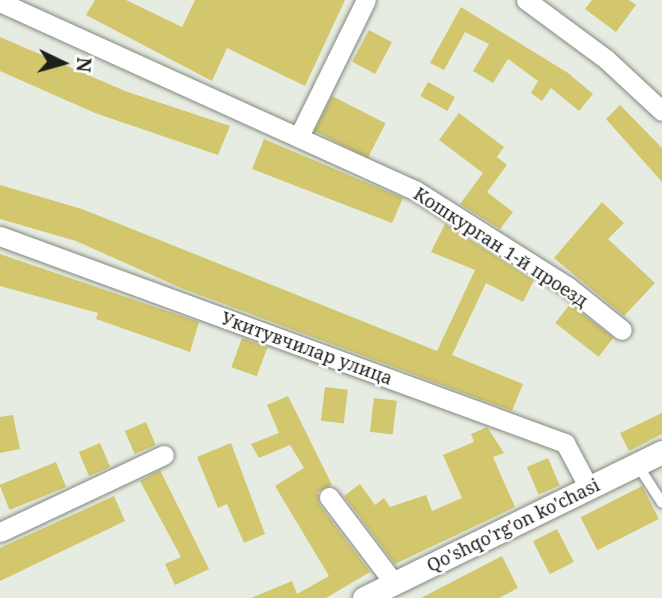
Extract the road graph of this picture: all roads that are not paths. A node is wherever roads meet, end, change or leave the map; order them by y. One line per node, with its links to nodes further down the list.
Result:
1 (366, 0): 5 (street)
2 (526, 0): 4 (street)
3 (0, 2): 5 (street, Кошкурган 1-й проезд)
4 (662, 111)
5 (300, 134): 7 (street, Кошкурган 1-й проезд)
6 (0, 236): 11 (street, Укитувчилар улица)
7 (622, 330)
8 (662, 452): 10 (street, Qo'shqo'rg'on ko'chasi)
9 (164, 455): 14 (street)
10 (637, 464): 11 (street, Qo'shqo'rg'on ko'chasi); 13 (lane)
11 (589, 488): 15 (street, Qo'shqo'rg'on ko'chasi)
12 (329, 497): 15 (street)
13 (662, 503)
14 (0, 532)
15 (394, 583): 16 (street, Qo'shqo'rg'on ko'chasi)
16 (364, 598)

